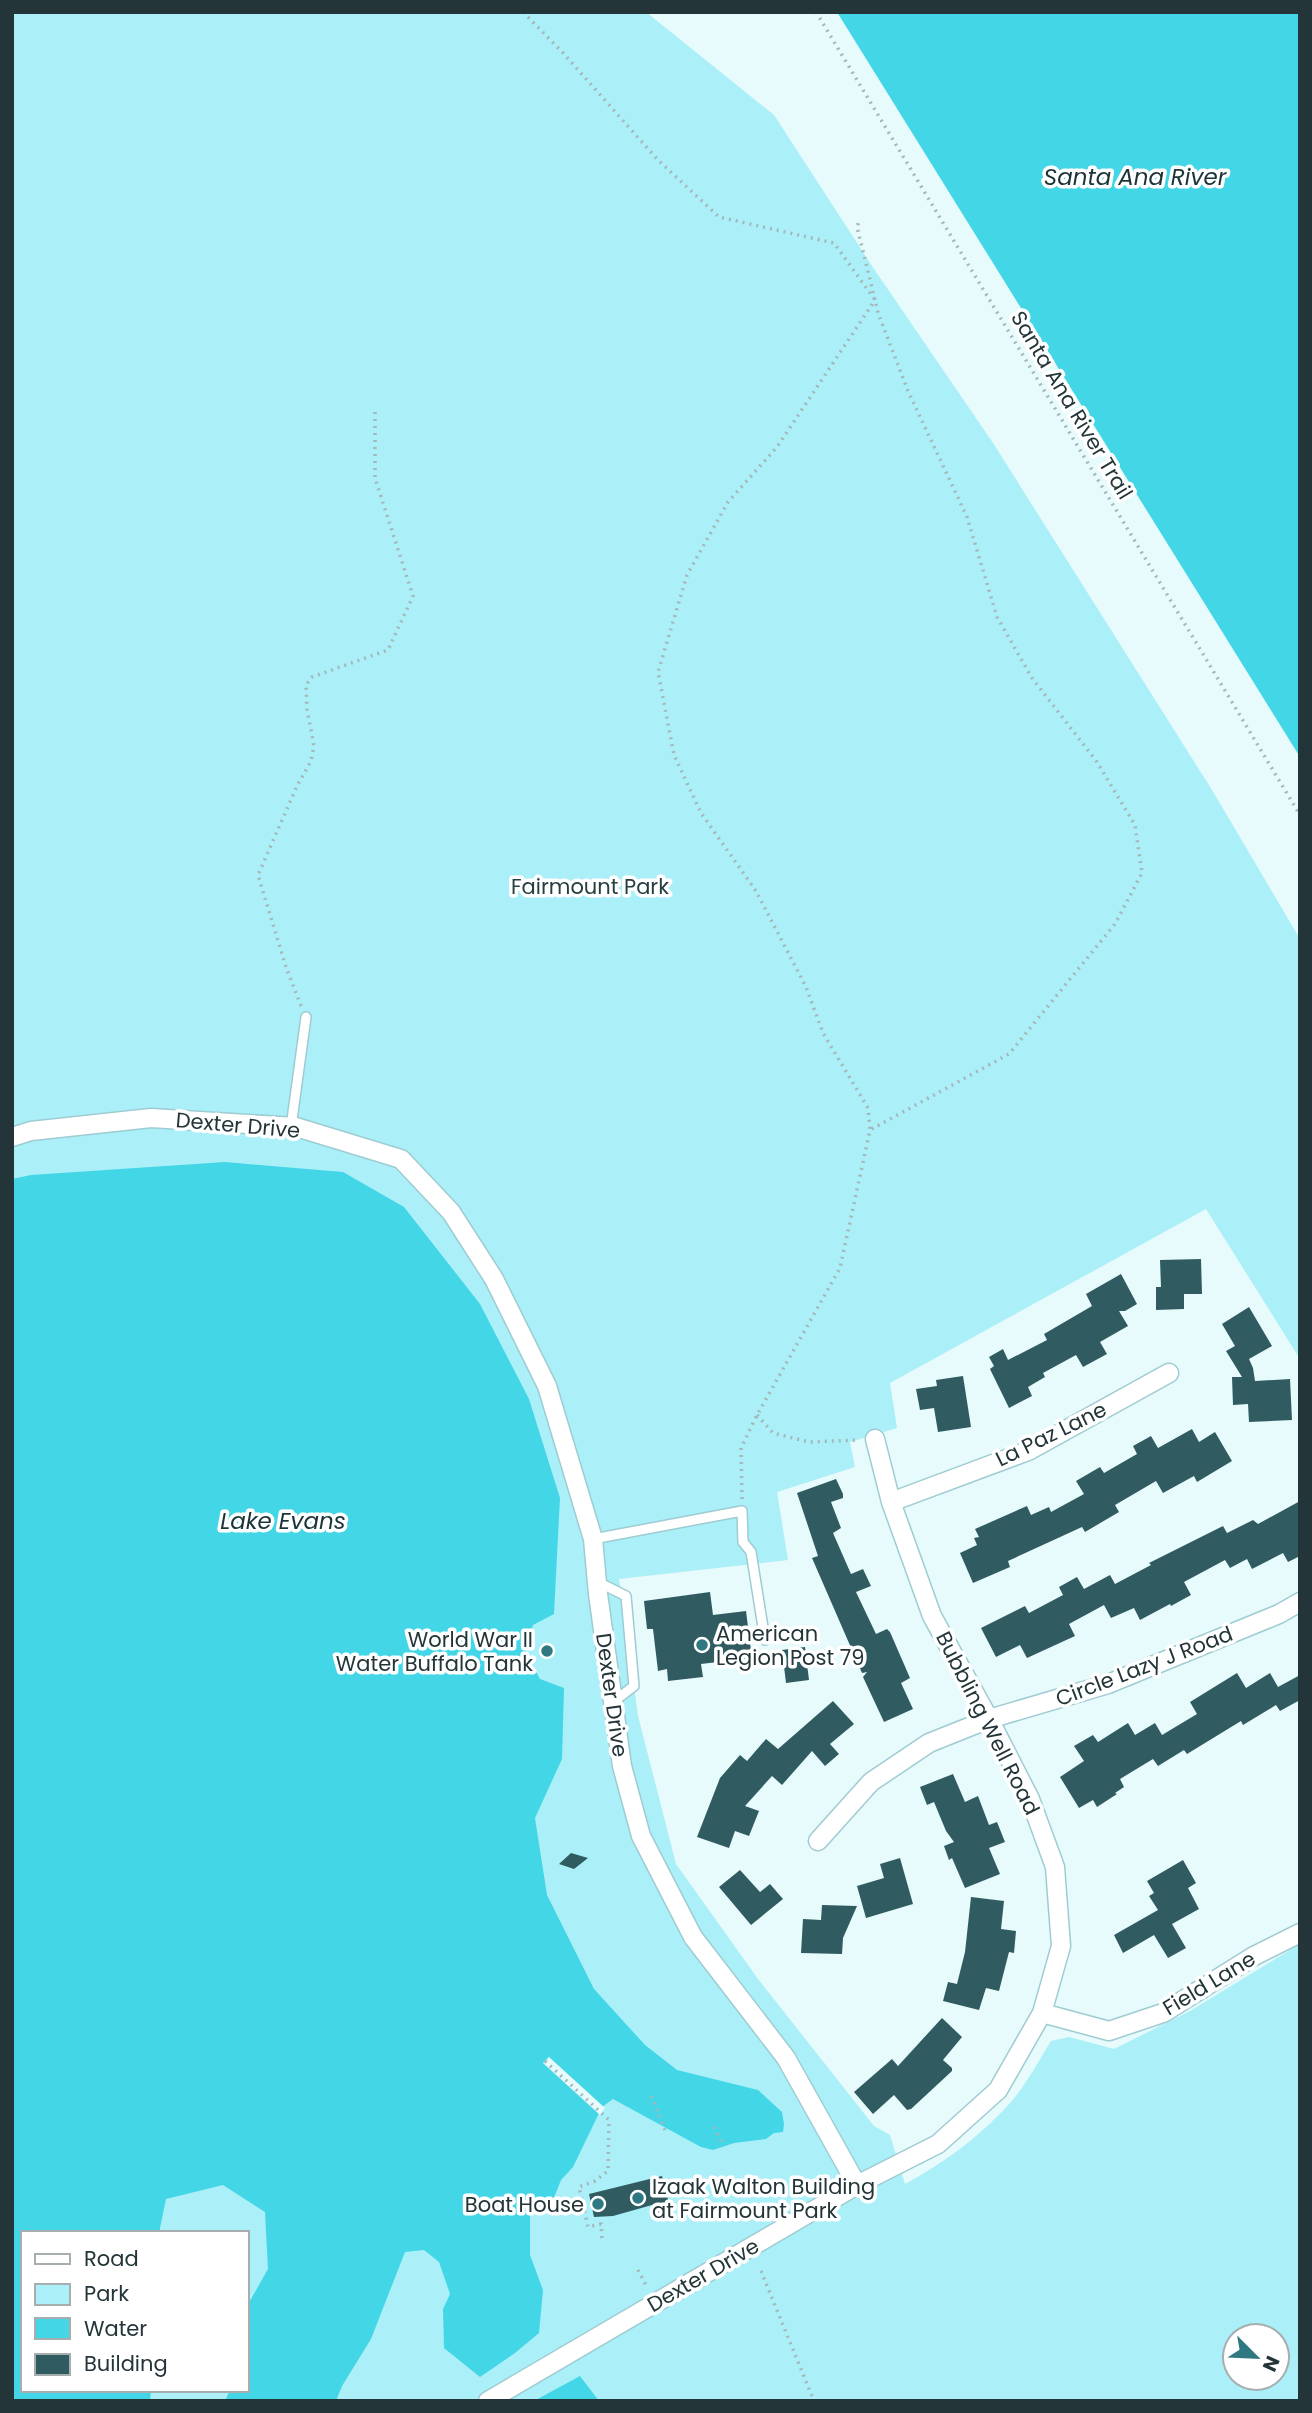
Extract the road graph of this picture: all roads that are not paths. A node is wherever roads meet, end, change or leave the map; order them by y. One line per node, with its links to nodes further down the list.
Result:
1 (306, 1017): 2 (lane)
2 (290, 1127): 3 (street, Dexter Drive); 7 (street, Dexter Drive)
3 (12, 1136)
4 (1169, 1373): 6 (street, La Paz Lane)
5 (875, 1439): 6 (street, Bubbling Well Road)
6 (891, 1502): 12 (street, Bubbling Well Road)
7 (593, 1539): 8 (street, Dexter Drive); 10 (lane)
8 (597, 1581): 11 (street, Dexter Drive); 11 (lane)
9 (1300, 1602): 12 (street, Circle Lazy J Road)
10 (765, 1640)
11 (613, 1702): 16 (street, Dexter Drive)
12 (989, 1719): 13 (street, Circle Lazy J Road); 15 (street, Bubbling Well Road)
13 (818, 1841)
14 (1300, 1933): 15 (street, Field Lane)
15 (1042, 2013): 16 (street)
16 (857, 2185): 17 (street, Dexter Drive)
17 (488, 2401)

